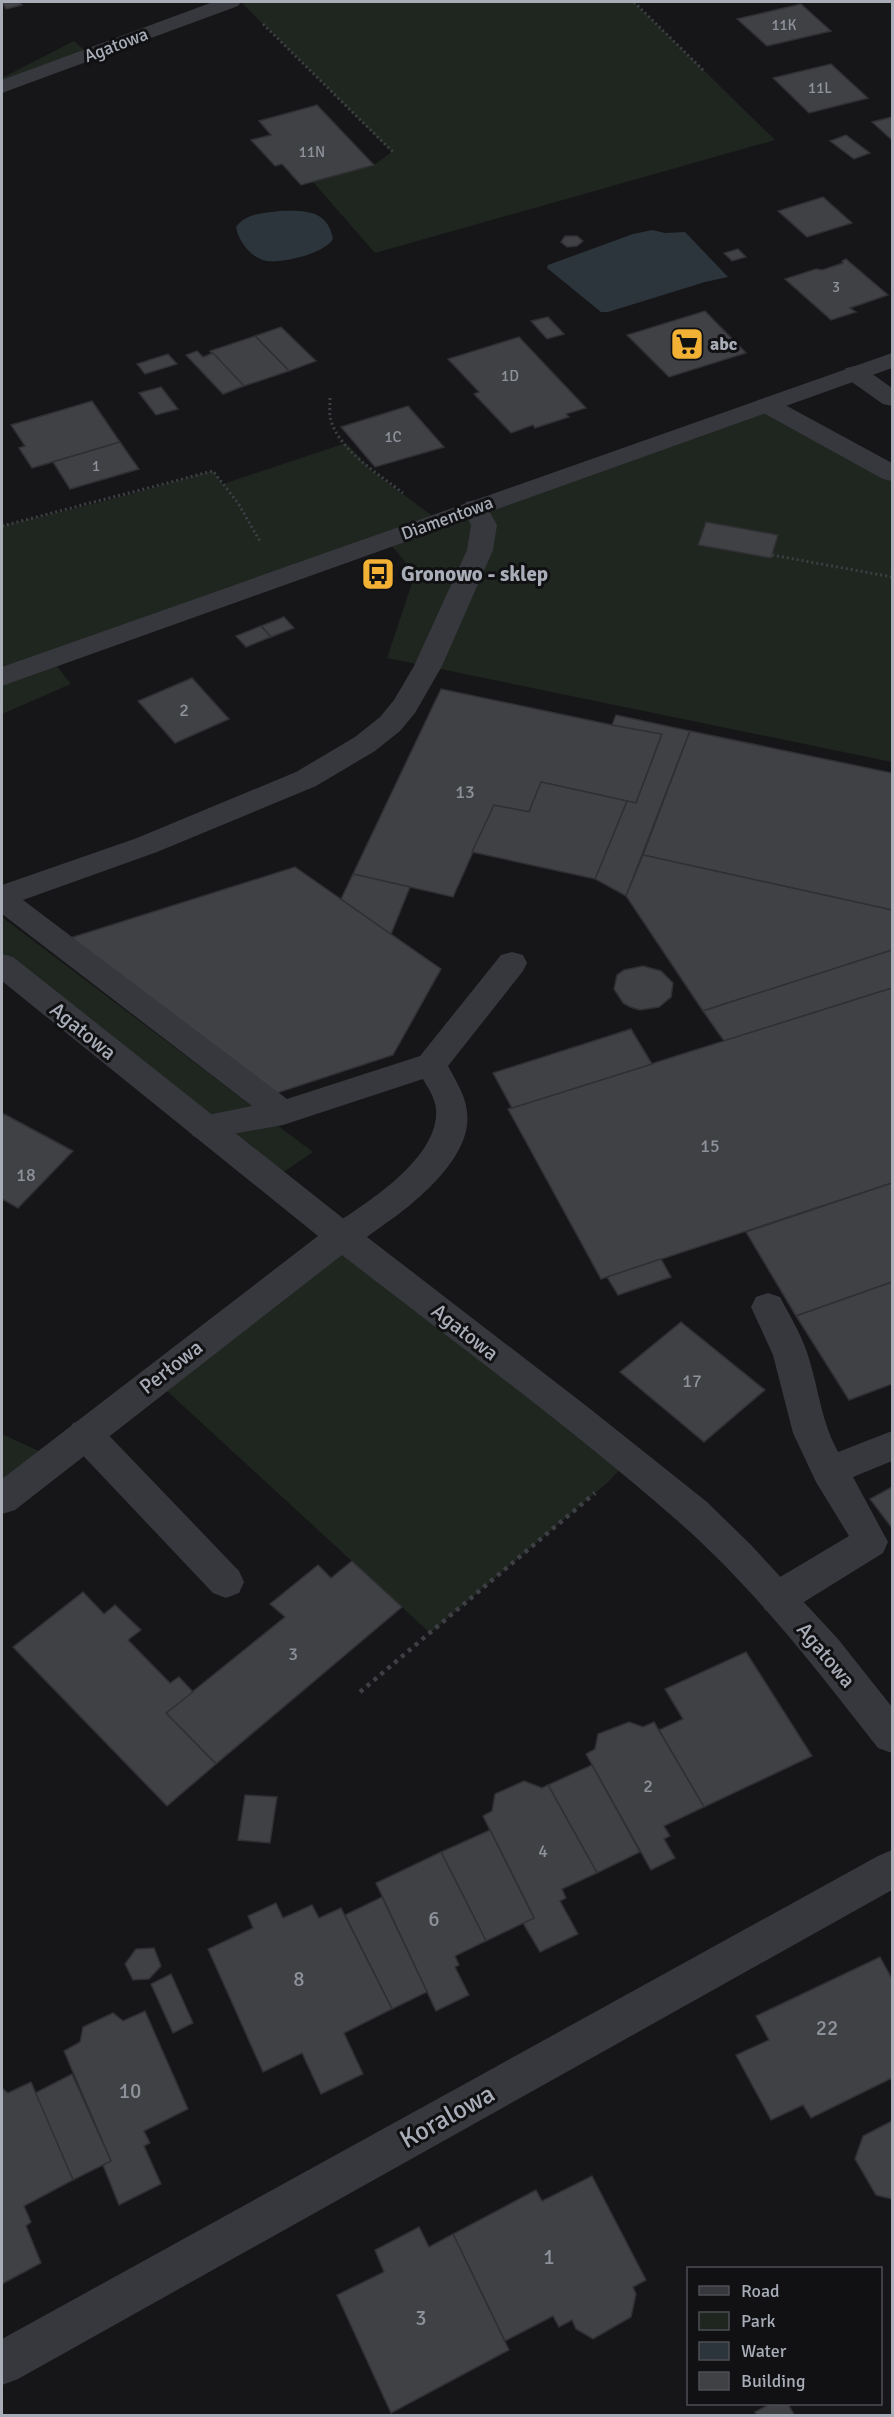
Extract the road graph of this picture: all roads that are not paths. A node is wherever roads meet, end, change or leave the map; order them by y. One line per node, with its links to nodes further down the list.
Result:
1 (231, 2): 2 (street, Agatowa)
2 (2, 87)
3 (892, 360): 4 (street, Diamentowa)
4 (855, 373): 5 (street); 6 (street, Diamentowa)
5 (892, 399)
6 (767, 405): 7 (street); 8 (street, Diamentowa)
7 (892, 473)
8 (475, 508): 9 (street, Diamentowa); 10 (street)
9 (2, 677)
10 (2, 898): 14 (street)
11 (512, 963): 13 (street)
12 (2, 965): 15 (street, Agatowa)
13 (431, 1064): 14 (street); 16 (street, Perłowa)
14 (283, 1113): 15 (street)
15 (204, 1127): 16 (street, Agatowa)
16 (342, 1236): 18 (street, Perłowa); 23 (street, Agatowa)
17 (768, 1307): 20 (street)
18 (85, 1434): 21 (street, Perłowa); 22 (street)
19 (892, 1446): 20 (street)
20 (830, 1472): 23 (street)
21 (2, 1499)
22 (226, 1582)
23 (778, 1598): 24 (street, Agatowa)
24 (892, 1736)
25 (892, 1869): 26 (street, Koralowa)
26 (2, 2363)

